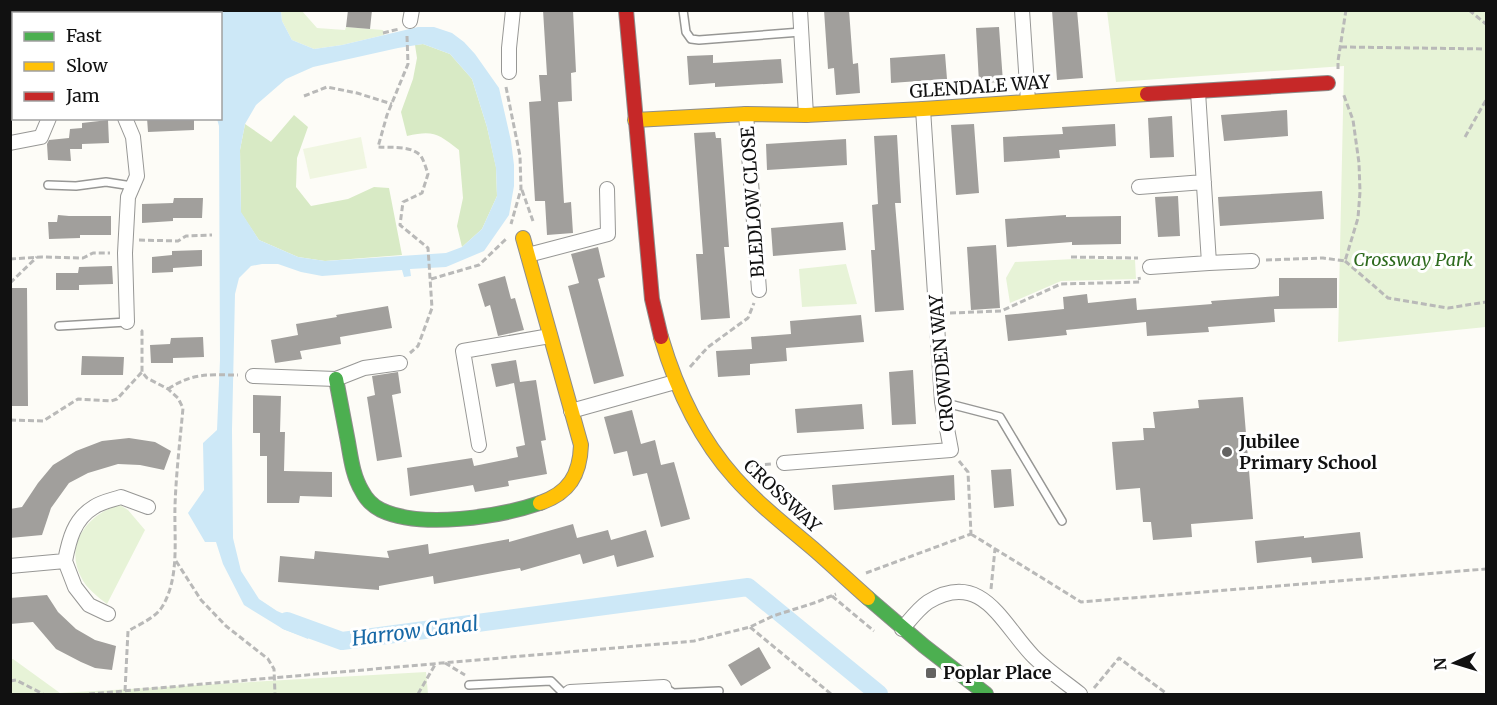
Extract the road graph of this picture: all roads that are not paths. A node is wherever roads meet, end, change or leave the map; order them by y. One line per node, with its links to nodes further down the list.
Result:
1 (513, 10): 7 (street)
2 (626, 10): 16 (street, CROSSWAY)
3 (683, 10): 6 (lane)
4 (800, 10): 6 (street)
5 (1022, 10): 10 (street)
6 (801, 32): 13 (street)
7 (507, 78)
8 (1328, 83): 9 (street, GLENDALE WAY)
9 (1198, 92): 10 (street, GLENDALE WAY); 18 (street)
10 (1028, 101): 11 (street, GLENDALE WAY)
11 (923, 109): 13 (street, GLENDALE WAY); 36 (street, CROWDEN WAY)
12 (746, 114): 13 (street, GLENDALE WAY); 16 (street, GLENDALE WAY); 28 (street, BLEDLOW CLOSE)
13 (806, 115)
14 (48, 120): 17 (street)
15 (126, 120): 20 (street)
16 (635, 120): 35 (street, CROSSWAY)
17 (10, 143)
18 (1204, 182): 21 (street); 26 (street)
19 (48, 185): 20 (lane)
20 (133, 186): 29 (street)
21 (1139, 187)
22 (607, 189): 24 (street)
23 (523, 238): 24 (street)
24 (528, 255): 31 (street)
25 (1252, 261): 26 (street)
26 (1209, 263): 27 (street)
27 (1144, 268)
28 (759, 290)
29 (128, 322): 30 (lane)
30 (59, 326)
31 (550, 336): 37 (street); 38 (street)
32 (400, 363): 34 (street)
33 (253, 375): 34 (street)
34 (336, 379): 37 (street)
35 (675, 382): 37 (street); 45 (street, CROSSWAY)
36 (942, 402): 39 (street, CROWDEN WAY); 41 (lane)
37 (571, 411)
38 (478, 445)
39 (784, 463)
40 (148, 507): 42 (street)
41 (1062, 521)
42 (65, 561): 43 (street); 44 (street)
43 (10, 566)
44 (108, 614)
45 (902, 629): 51 (street, CROSSWAY); 52 (street)
46 (469, 685): 49 (lane)
47 (664, 687): 48 (lane); 50 (street)
48 (719, 691)
49 (564, 694)
50 (568, 694)
51 (986, 694)
52 (1080, 694)

